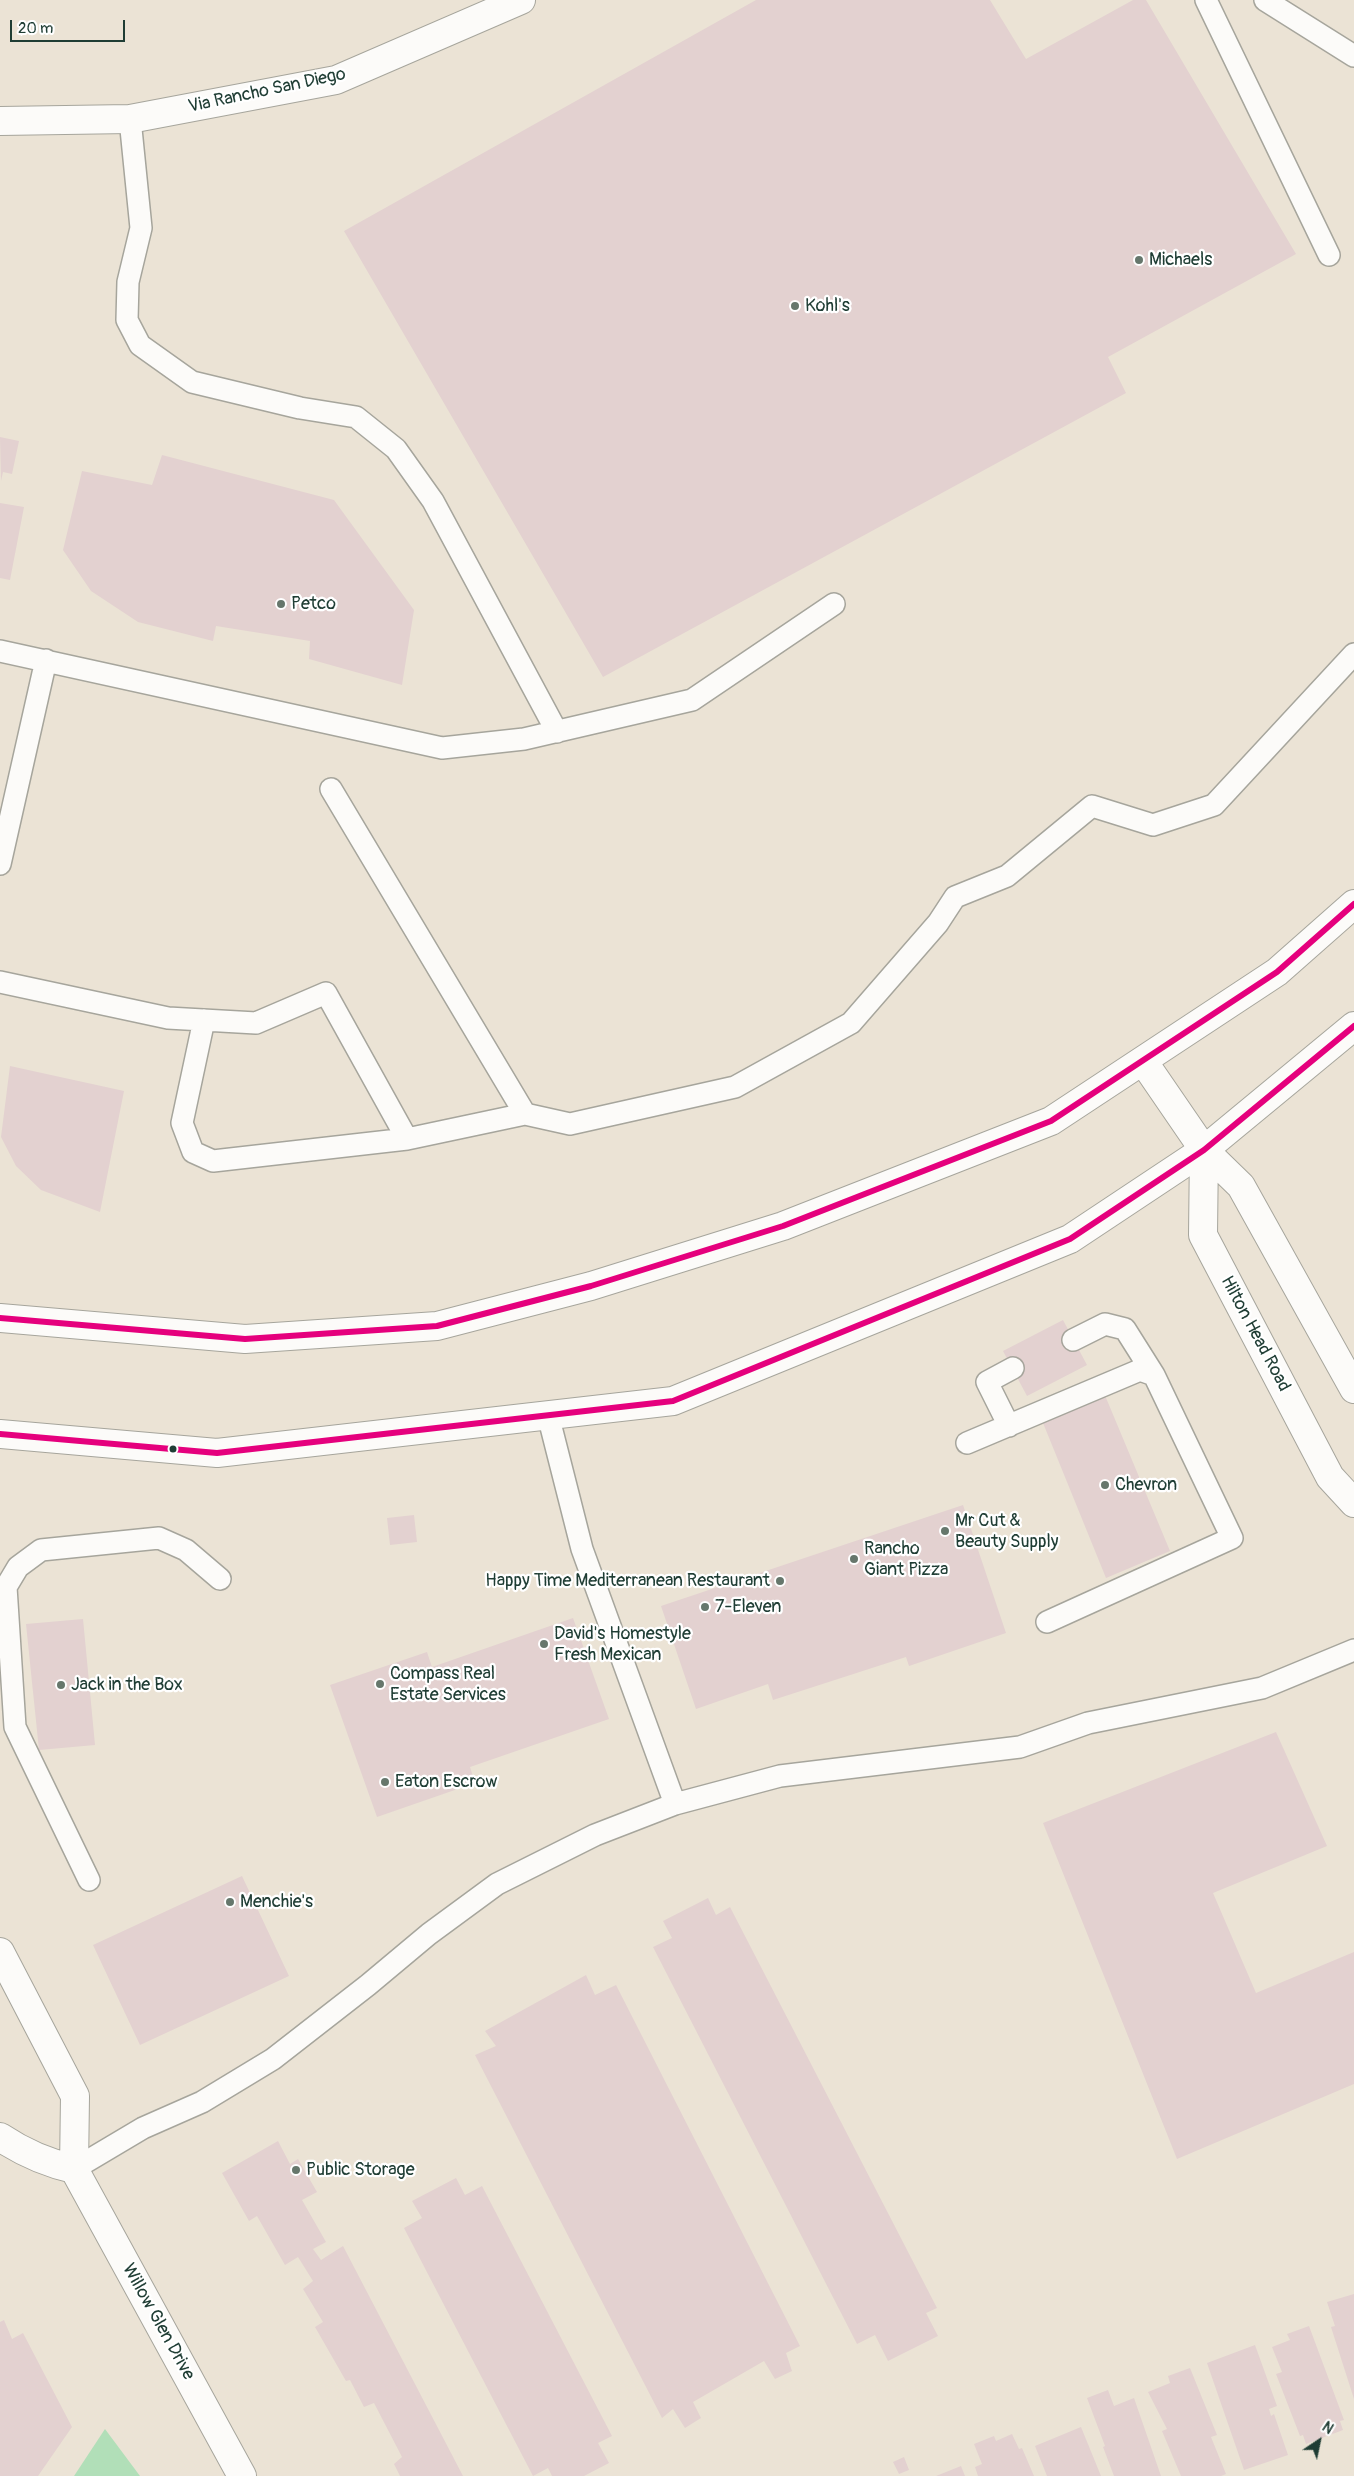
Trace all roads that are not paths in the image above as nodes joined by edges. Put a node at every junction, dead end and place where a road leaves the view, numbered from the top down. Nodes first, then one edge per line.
1 (521, 0) edge
2 (1206, 0) edge
3 (1265, 0) edge
4 (1354, 56) edge
5 (130, 119) junction
6 (0, 120) edge
7 (1328, 255) dead end
8 (834, 604) dead end
9 (0, 651) edge
10 (1354, 654) edge
11 (46, 660) junction
12 (557, 732) junction
13 (331, 789) dead end
14 (0, 864) edge
15 (1354, 904) edge
16 (0, 982) edge
17 (204, 1020) junction
18 (1354, 1026) edge
19 (1143, 1061) junction
20 (525, 1114) junction
21 (407, 1139) junction
22 (1204, 1150) junction
23 (0, 1318) edge
24 (1073, 1340) dead end
25 (1013, 1368) dead end
26 (1154, 1375) junction
27 (1354, 1389) edge
28 (548, 1415) junction
29 (1009, 1426) junction
30 (0, 1434) edge
31 (968, 1443) dead end
32 (1354, 1504) edge
33 (220, 1579) dead end
34 (1047, 1622) dead end
35 (1354, 1650) edge
36 (675, 1804) junction
37 (89, 1880) dead end
38 (0, 1952) edge
39 (0, 2137) edge
40 (74, 2169) junction
41 (242, 2476) edge

1 - 5 main road, Via Rancho San Diego
2 - 7 lane
3 - 4 lane
5 - 6 main road, Via Rancho San Diego
5 - 12 lane
8 - 12 lane
9 - 11 lane
10 - 20 lane
11 - 12 lane
11 - 14 lane
13 - 20 lane
15 - 19 main road
16 - 17 lane
17 - 21 lane
17 - 21 lane
18 - 22 main road
19 - 22 main road
19 - 23 main road
20 - 21 lane
22 - 27 main road
22 - 28 main road
22 - 32 main road, Hilton Head Road
24 - 26 lane
25 - 29 lane
26 - 29 lane
26 - 34 lane
28 - 30 main road
28 - 36 lane
29 - 31 lane
33 - 37 lane
35 - 36 lane
36 - 40 lane
38 - 40 main road
39 - 40 main road
40 - 41 main road, Willow Glen Drive

